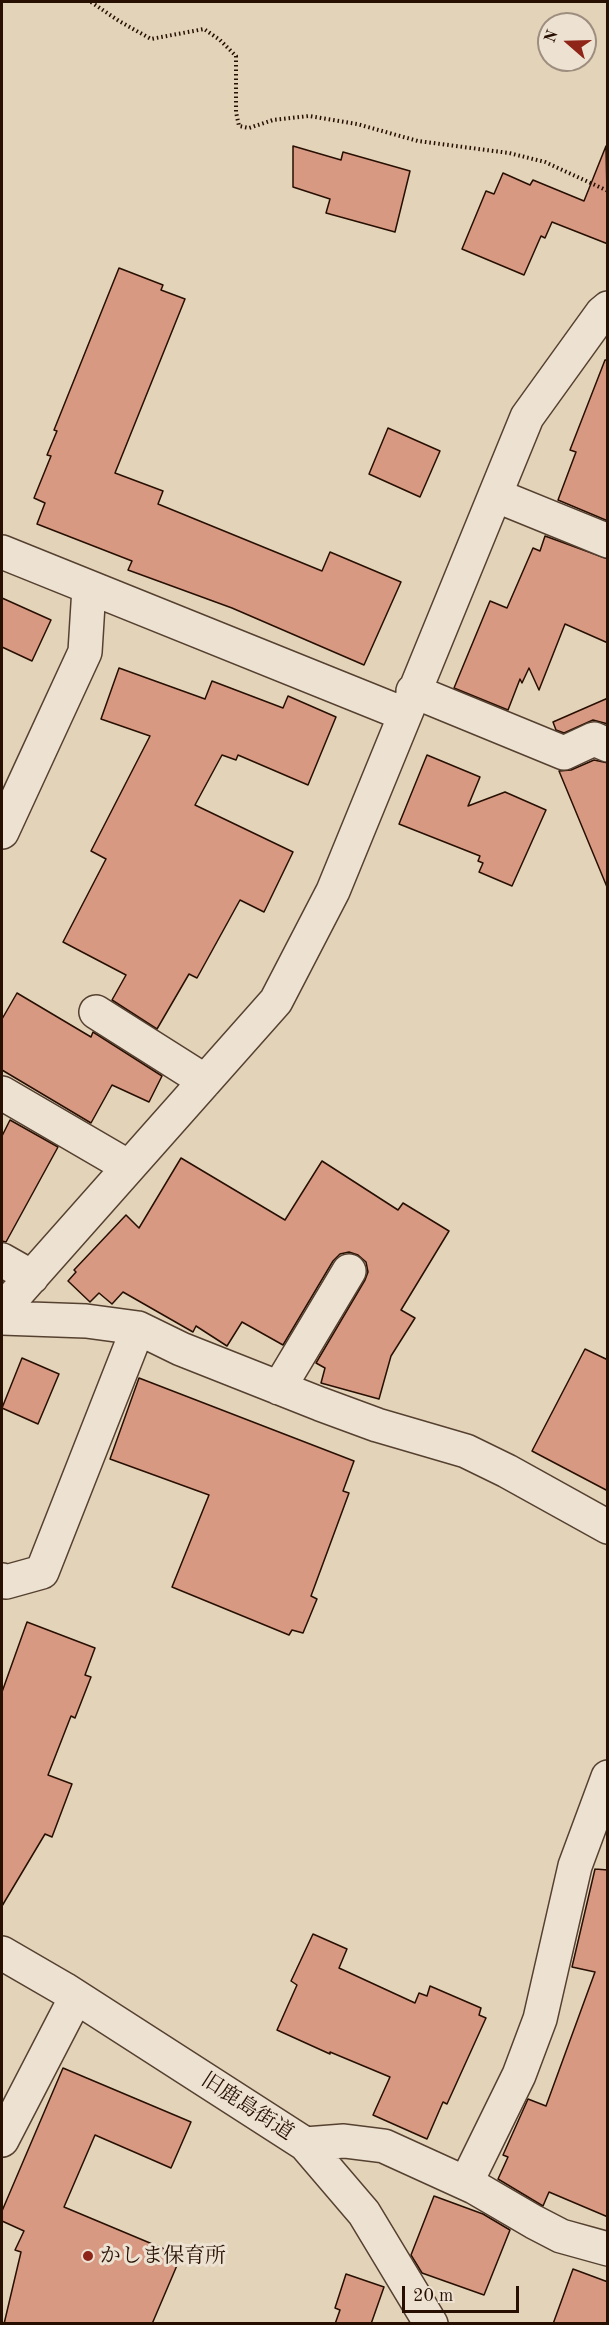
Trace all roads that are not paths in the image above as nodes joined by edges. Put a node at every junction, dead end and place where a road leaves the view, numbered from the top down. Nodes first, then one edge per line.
1 (608, 308) edge
2 (495, 495) junction
3 (608, 542) edge
4 (2, 552) edge
5 (89, 588) junction
6 (409, 703) junction
7 (608, 745) edge
8 (2, 832) edge
9 (96, 1012) dead end
10 (205, 1081) junction
11 (2, 1093) edge
12 (129, 1167) junction
13 (2, 1260) edge
14 (349, 1271) dead end
15 (32, 1277) junction
16 (2, 1316) edge
17 (138, 1328) junction
18 (279, 1388) junction
19 (608, 1527) edge
20 (2, 1580) edge
21 (608, 1776) edge
22 (2, 1953) edge
23 (76, 1997) junction
24 (4, 2130) edge
25 (305, 2144) junction
26 (466, 2183) junction
27 (608, 2249) edge
28 (431, 2324) edge

1 - 2 street
2 - 3 street
2 - 6 street
4 - 5 street
5 - 6 street
5 - 8 street
6 - 7 street
6 - 10 street
9 - 10 street
10 - 12 street
11 - 12 street
12 - 15 street
13 - 15 street
14 - 18 street
15 - 16 street
16 - 17 street
17 - 18 street
17 - 20 street
18 - 19 street
21 - 26 street
22 - 23 street, 旧鹿島街道
23 - 24 street
23 - 25 street, 旧鹿島街道
25 - 26 street
25 - 28 street, 旧鹿島街道
26 - 27 street

